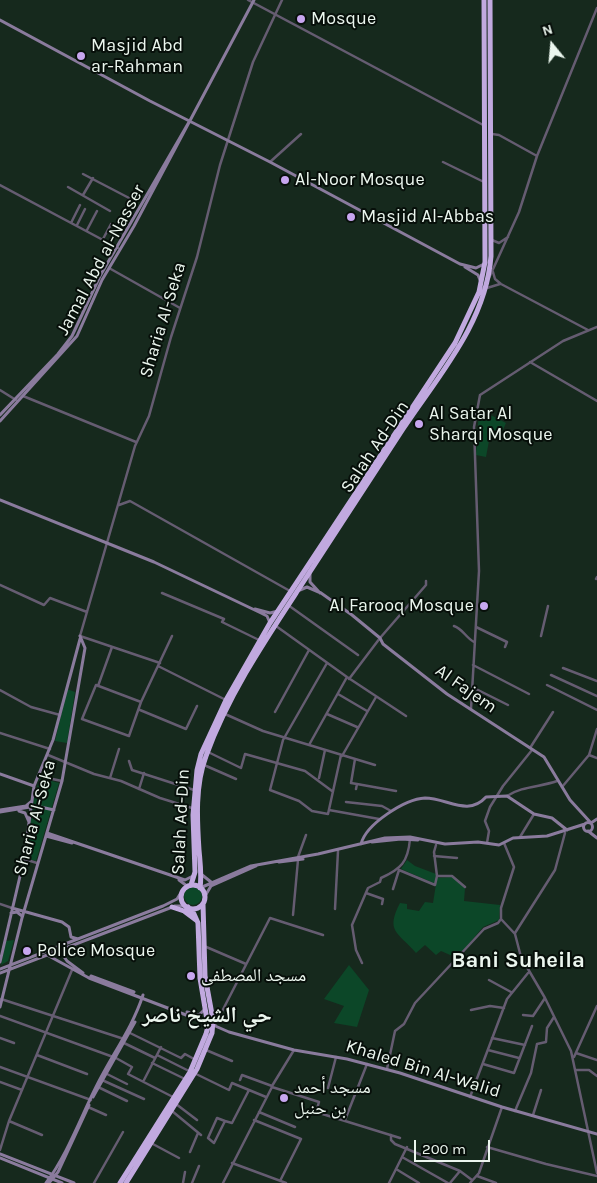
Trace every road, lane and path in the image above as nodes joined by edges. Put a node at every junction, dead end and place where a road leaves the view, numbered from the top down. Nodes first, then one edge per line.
1 (248, 0) edge
2 (282, 0) edge
3 (484, 0) edge
4 (490, 0) edge
5 (253, 1) edge
6 (597, 8) edge
7 (275, 14) junction
8 (0, 20) edge
9 (487, 49) junction
10 (189, 122) junction
11 (485, 126) junction
12 (301, 134) dead end
13 (491, 134) junction
14 (228, 141) junction
15 (537, 156) junction
16 (270, 162) junction
17 (443, 162) dead end
18 (83, 174) dead end
19 (93, 178) junction
20 (486, 182) junction
21 (0, 185) edge
22 (68, 187) dead end
23 (83, 195) junction
24 (131, 199) dead end
25 (80, 205) dead end
26 (85, 210) dead end
27 (110, 211) dead end
28 (97, 212) dead end
29 (71, 223) junction
30 (111, 224) dead end
31 (77, 225) junction
32 (87, 230) junction
33 (510, 234) junction
34 (102, 239) junction
35 (492, 240) junction
36 (119, 249) junction
37 (486, 262) junction
38 (460, 264) junction
39 (108, 268) junction
40 (493, 272) junction
41 (488, 281) junction
42 (481, 284) junction
43 (502, 284) junction
44 (485, 289) junction
45 (180, 308) junction
46 (597, 327) edge
47 (588, 330) junction
48 (457, 345) junction
49 (530, 362) junction
50 (0, 390) edge
51 (23, 396) junction
52 (17, 400) junction
53 (597, 401) edge
54 (0, 415) edge
55 (0, 421) edge
56 (136, 442) junction
57 (357, 494) junction
58 (0, 500) edge
59 (118, 505) junction
60 (108, 543) junction
61 (310, 571) junction
62 (426, 581) dead end
63 (0, 585) edge
64 (294, 592) junction
65 (162, 593) dead end
66 (321, 593) junction
67 (288, 604) junction
68 (548, 606) dead end
69 (254, 610) junction
70 (278, 611) junction
71 (87, 612) junction
72 (272, 625) junction
73 (454, 626) dead end
74 (476, 627) junction
75 (80, 636) junction
76 (172, 636) dead end
77 (541, 636) dead end
78 (380, 638) junction
79 (260, 641) junction
80 (474, 642) junction
81 (112, 647) junction
82 (505, 647) dead end
83 (309, 650) junction
84 (358, 654) dead end
85 (327, 663) junction
86 (159, 664) junction
87 (249, 664) junction
88 (473, 665) junction
89 (563, 668) dead end
90 (551, 675) dead end
91 (348, 678) junction
92 (240, 679) junction
93 (597, 681) edge
94 (547, 685) dead end
95 (98, 686) junction
96 (472, 687) junction
97 (0, 690) edge
98 (338, 694) junction
99 (529, 694) dead end
100 (597, 696) edge
101 (376, 697) junction
102 (226, 700) junction
103 (141, 702) junction
104 (508, 705) dead end
105 (197, 706) dead end
106 (140, 710) junction
107 (597, 710) edge
108 (367, 711) junction
109 (471, 711) junction
110 (275, 712) dead end
111 (553, 712) dead end
112 (225, 714) junction
113 (327, 714) junction
114 (60, 715) junction
115 (406, 716) dead end
116 (357, 727) junction
117 (597, 729) edge
118 (0, 733) edge
119 (285, 738) junction
120 (309, 745) junction
121 (50, 749) junction
122 (119, 749) dead end
123 (531, 749) junction
124 (325, 750) junction
125 (208, 752) dead end
126 (48, 754) junction
127 (341, 755) junction
128 (589, 755) junction
129 (597, 758) edge
130 (355, 759) junction
131 (65, 761) junction
132 (129, 761) dead end
133 (277, 764) junction
134 (204, 765) dead end
135 (375, 765) dead end
136 (144, 773) junction
137 (0, 774) edge
138 (38, 776) junction
139 (110, 778) junction
140 (236, 779) dead end
141 (318, 779) junction
142 (62, 781) junction
143 (557, 781) junction
144 (357, 784) junction
145 (34, 786) junction
146 (562, 787) junction
147 (139, 789) junction
148 (356, 789) dead end
149 (194, 790) junction
150 (332, 791) junction
151 (396, 791) dead end
152 (496, 796) junction
153 (507, 796) junction
154 (33, 800) junction
155 (346, 802) dead end
156 (32, 808) junction
157 (194, 808) junction
158 (16, 810) junction
159 (54, 810) junction
160 (329, 810) junction
161 (0, 811) edge
162 (391, 811) junction
163 (534, 814) junction
164 (585, 817) junction
165 (597, 819) edge
166 (380, 820) junction
167 (30, 824) junction
168 (585, 824) junction
169 (592, 825) junction
170 (575, 828) junction
171 (567, 831) junction
172 (586, 831) junction
173 (46, 834) junction
174 (306, 835) dead end
175 (520, 837) junction
176 (597, 837) edge
177 (410, 840) junction
178 (487, 843) junction
179 (361, 844) junction
180 (505, 844) junction
181 (436, 845) junction
182 (338, 851) junction
183 (434, 856) junction
184 (456, 858) dead end
185 (24, 859) junction
186 (298, 859) junction
187 (37, 863) junction
188 (398, 870) junction
189 (201, 873) junction
190 (194, 875) junction
191 (437, 876) junction
192 (212, 883) junction
193 (189, 886) junction
194 (465, 887) dead end
195 (200, 888) junction
196 (393, 889) dead end
197 (182, 891) junction
198 (366, 893) junction
199 (205, 896) junction
200 (0, 904) edge
201 (202, 904) junction
202 (382, 904) dead end
203 (172, 907) junction
204 (187, 907) junction
205 (12, 908) junction
206 (335, 909) dead end
207 (24, 911) junction
208 (11, 913) junction
209 (293, 914) dead end
210 (22, 916) junction
211 (501, 919) junction
212 (198, 922) junction
213 (515, 934) junction
214 (323, 935) dead end
215 (79, 940) junction
216 (204, 946) junction
217 (60, 951) junction
218 (202, 953) junction
219 (49, 956) junction
220 (0, 962) edge
221 (362, 963) dead end
222 (246, 964) junction
223 (10, 967) junction
224 (0, 969) edge
225 (72, 970) junction
226 (0, 973) edge
227 (529, 973) junction
228 (488, 980) dead end
229 (511, 992) junction
230 (144, 996) junction
231 (545, 998) junction
232 (2, 999) junction
233 (597, 1006) edge
234 (0, 1007) edge
235 (504, 1008) junction
236 (205, 1009) junction
237 (471, 1010) dead end
238 (54, 1015) junction
239 (523, 1015) dead end
240 (0, 1016) edge
241 (555, 1016) junction
242 (212, 1024) junction
243 (532, 1026) dead end
244 (46, 1033) junction
245 (130, 1033) junction
246 (0, 1038) edge
247 (492, 1038) junction
248 (124, 1040) junction
249 (14, 1043) dead end
250 (525, 1045) junction
251 (160, 1047) junction
252 (206, 1050) junction
253 (294, 1050) junction
254 (488, 1050) junction
255 (576, 1053) junction
256 (37, 1055) junction
257 (156, 1056) junction
258 (115, 1057) junction
259 (336, 1057) junction
260 (519, 1058) junction
261 (196, 1059) junction
262 (574, 1059) junction
263 (597, 1060) edge
264 (232, 1061) dead end
265 (152, 1063) junction
266 (367, 1064) junction
267 (483, 1064) junction
268 (510, 1065) dead end
269 (0, 1067) edge
270 (516, 1067) junction
271 (388, 1069) junction
272 (576, 1070) junction
273 (192, 1072) junction
274 (87, 1074) dead end
275 (107, 1074) junction
276 (27, 1076) junction
277 (597, 1076) edge
278 (185, 1079) junction
279 (102, 1080) junction
280 (144, 1080) junction
281 (240, 1080) dead end
282 (0, 1082) edge
283 (128, 1084) dead end
284 (272, 1086) junction
285 (98, 1087) junction
286 (328, 1088) dead end
287 (22, 1090) junction
288 (249, 1090) junction
289 (541, 1090) dead end
290 (266, 1097) junction
291 (470, 1097) junction
292 (144, 1098) dead end
293 (91, 1100) junction
294 (127, 1100) dead end
295 (174, 1101) junction
296 (88, 1108) junction
297 (502, 1108) junction
298 (170, 1110) junction
299 (515, 1111) junction
300 (259, 1112) junction
301 (106, 1115) dead end
302 (532, 1117) junction
303 (197, 1120) dead end
304 (254, 1120) junction
305 (9, 1121) junction
306 (225, 1121) junction
307 (344, 1121) junction
308 (295, 1127) dead end
309 (123, 1132) dead end
310 (588, 1132) junction
311 (597, 1134) edge
312 (42, 1135) dead end
313 (391, 1135) junction
314 (400, 1138) dead end
315 (150, 1142) junction
316 (407, 1147) junction
317 (487, 1147) junction
318 (0, 1150) edge
319 (190, 1152) dead end
320 (0, 1154) edge
321 (402, 1157) junction
322 (0, 1158) edge
323 (179, 1158) dead end
324 (232, 1163) junction
325 (199, 1166) dead end
326 (396, 1168) junction
327 (460, 1170) junction
328 (184, 1172) dead end
329 (597, 1174) edge
330 (476, 1176) junction
331 (53, 1177) junction
332 (280, 1181) junction
333 (471, 1182) edge
334 (48, 1183) edge
335 (62, 1183) edge
336 (74, 1183) edge
337 (94, 1183) edge
338 (120, 1183) edge
339 (126, 1183) edge
340 (183, 1183) edge
341 (192, 1183) edge
342 (223, 1183) edge
343 (286, 1183) edge
344 (389, 1183) edge
345 (420, 1183) edge
346 (449, 1183) edge
347 (496, 1183) edge

1 - 5 street
2 - 7 street, Sharia Al-Seka
3 - 9 highway, Salah Ad-Din
4 - 9 highway, Salah Ad-Din
5 - 7 street
5 - 10 main road, Jamal Abd al-Nasser
6 - 15 street
7 - 11 street
7 - 14 street, Sharia Al-Seka
8 - 10 main road
9 - 11 highway, Salah Ad-Din
9 - 13 highway, Salah Ad-Din
10 - 14 main road
10 - 36 main road, Jamal Abd al-Nasser
11 - 20 highway, Salah Ad-Din
12 - 16 street
13 - 15 street
13 - 35 highway, Salah Ad-Din
14 - 16 main road
14 - 45 street, Sharia Al-Seka
15 - 33 street
16 - 38 main road
17 - 20 street
18 - 19 street
19 - 23 street
19 - 24 street
20 - 37 highway, Salah Ad-Din
21 - 29 street
22 - 23 street
23 - 27 street
25 - 29 street
26 - 31 street
28 - 32 street
29 - 31 street
30 - 34 street
31 - 32 street
32 - 34 street
33 - 35 street
33 - 40 street
34 - 36 street
35 - 41 highway, Salah Ad-Din
36 - 39 main road, Jamal Abd al-Nasser
36 - 52 main road, Jamal Abd al-Nasser
37 - 38 main road
37 - 42 highway, Salah Ad-Din
38 - 42 main road
39 - 45 street
39 - 51 main road, Jamal Abd al-Nasser
40 - 41 street
40 - 43 street
41 - 44 highway, Salah Ad-Din
42 - 48 highway, Salah Ad-Din
43 - 44 street
43 - 47 street
44 - 48 highway, Salah Ad-Din
45 - 56 street, Sharia Al-Seka
46 - 47 street
47 - 49 street
48 - 57 highway, Salah Ad-Din
49 - 53 street
49 - 74 street
50 - 52 street
51 - 52 main road, Jamal Abd al-Nasser
51 - 56 street
52 - 54 main road, Jamal Abd al-Nasser
52 - 55 main road, Jamal Abd al-Nasser
56 - 59 street, Sharia Al-Seka
57 - 61 highway, Salah Ad-Din
57 - 64 highway, Salah Ad-Din
58 - 60 main road
59 - 60 street, Sharia Al-Seka
59 - 64 street
60 - 69 main road
60 - 71 street, Sharia Al-Seka
61 - 64 highway, Salah Ad-Din
61 - 66 main road
62 - 78 street
63 - 71 street
64 - 66 main road
64 - 67 highway, Salah Ad-Din
64 - 70 highway, Salah Ad-Din
65 - 79 street
66 - 78 main road, Al Fajem
67 - 72 highway, Salah Ad-Din
67 - 84 street
68 - 77 street
69 - 70 main road
69 - 72 main road
70 - 72 highway, Salah Ad-Din
71 - 75 street, Sharia Al-Seka
72 - 79 highway, Salah Ad-Din
72 - 83 street
72 - 87 highway, Salah Ad-Din
73 - 80 street
74 - 80 street
74 - 82 street
75 - 81 street
75 - 114 main road, Sharia Al-Seka
75 - 131 main road, Sharia Al-Seka
76 - 86 street
78 - 91 street
78 - 109 main road, Al Fajem
79 - 87 highway, Salah Ad-Din
80 - 88 street
81 - 86 street
81 - 95 street
83 - 85 street
83 - 110 street
85 - 91 street
85 - 119 street
86 - 102 street
86 - 103 street
87 - 92 highway, Salah Ad-Din
88 - 96 street
88 - 99 street
89 - 93 street
90 - 100 street
91 - 98 street
91 - 101 street
92 - 102 highway, Salah Ad-Din
92 - 112 highway, Salah Ad-Din
94 - 107 street
95 - 103 street
95 - 106 street
96 - 104 street
96 - 109 street
97 - 114 street
98 - 108 street
98 - 113 street
101 - 108 street
101 - 115 street
102 - 149 highway, Salah Ad-Din
103 - 106 street
105 - 106 street
108 - 116 street
109 - 123 main road, Al Fajem
111 - 123 street
112 - 119 street
112 - 189 highway, Salah Ad-Din
113 - 116 street
113 - 120 street
114 - 121 main road, Sharia Al-Seka
116 - 127 street
117 - 128 street
118 - 121 street
119 - 120 street
119 - 133 street
120 - 124 street
121 - 126 main road, Sharia Al-Seka
122 - 139 street
123 - 143 main road, Al Fajem
123 - 152 street
124 - 127 street
124 - 141 street
125 - 133 street
126 - 131 street
126 - 138 main road, Sharia Al-Seka
127 - 130 street
127 - 150 street
128 - 129 street
128 - 146 street
130 - 135 street
130 - 144 street
131 - 139 street
131 - 142 main road, Sharia Al-Seka
132 - 136 street
133 - 141 street
133 - 160 street
134 - 140 street
136 - 147 street
136 - 149 street
137 - 145 main road
138 - 142 street
138 - 145 main road, Sharia Al-Seka
139 - 147 street
141 - 150 street
142 - 159 main road, Sharia Al-Seka
143 - 146 main road, Al Fajem
143 - 153 street
144 - 148 street
144 - 151 street
145 - 154 main road, Sharia Al-Seka
146 - 164 main road, Al Fajem
147 - 157 street
149 - 157 highway, Salah Ad-Din
150 - 160 street
152 - 153 main road
152 - 162 main road
152 - 178 street
153 - 163 main road
154 - 156 main road, Sharia Al-Seka
154 - 161 main road
155 - 162 street
156 - 158 main road
156 - 159 main road
156 - 167 main road, Sharia Al-Seka
157 - 190 highway, Salah Ad-Din
158 - 161 main road
158 - 167 main road
159 - 173 main road, Sharia Al-Seka
160 - 166 street
162 - 166 main road
163 - 171 main road
163 - 175 street
164 - 168 main road, Al Fajem
164 - 169 main road, Al Fajem
165 - 169 main road
166 - 179 main road
167 - 185 main road, Sharia Al-Seka
168 - 169 main road
168 - 170 main road
168 - 172 main road, Al Fajem
169 - 172 main road
169 - 176 main road
170 - 171 main road
170 - 172 main road
171 - 175 main road
171 - 180 main road
171 - 213 street
172 - 176 main road
173 - 187 main road, Sharia Al-Seka
173 - 190 main road
173 - 193 main road
174 - 186 street
175 - 180 main road
177 - 181 main road
177 - 182 main road
177 - 188 street
178 - 179 main road
178 - 180 main road
179 - 186 main road
180 - 181 main road
180 - 211 street
181 - 183 street
182 - 186 main road
182 - 206 street
183 - 184 street
183 - 191 street
185 - 187 street
185 - 205 main road, Sharia Al-Seka
186 - 192 main road
186 - 199 main road
186 - 209 street
187 - 207 main road, Sharia Al-Seka
188 - 191 street
188 - 196 street
188 - 198 street
189 - 192 main road
189 - 195 highway, Salah Ad-Din
190 - 193 highway, Salah Ad-Din
191 - 194 street
192 - 195 main road
193 - 195 highway
193 - 197 highway
195 - 199 highway
197 - 204 highway
197 - 215 main road
198 - 202 street
198 - 221 street
199 - 201 highway
200 - 205 street
201 - 204 highway
201 - 216 highway
203 - 204 main road
203 - 212 highway
203 - 217 main road
204 - 212 highway
205 - 207 main road
205 - 208 main road, Sharia Al-Seka
207 - 210 main road, Sharia Al-Seka
207 - 215 main road
208 - 210 main road
208 - 220 main road, Sharia Al-Seka
210 - 223 main road, Sharia Al-Seka
211 - 213 street
211 - 271 street
212 - 218 highway
213 - 227 street
214 - 222 street
215 - 223 main road
216 - 218 highway
216 - 222 street
217 - 219 main road
217 - 230 main road
218 - 236 highway
218 - 242 highway
219 - 223 main road
219 - 225 main road
222 - 242 street
223 - 224 main road
223 - 226 main road
223 - 232 main road, Sharia Al-Seka
225 - 230 main road
225 - 238 street
227 - 229 street
227 - 231 street
228 - 229 street
229 - 235 street
230 - 236 main road
230 - 242 main road, Khaled Bin Al-Walid
230 - 245 main road
230 - 248 main road
231 - 239 street
231 - 241 street
232 - 234 main road, Sharia Al-Seka
232 - 238 street
233 - 255 street
235 - 237 street
235 - 247 street
236 - 242 highway
238 - 244 street
238 - 248 street
240 - 244 street
241 - 262 street
241 - 299 street
242 - 252 highway
242 - 253 main road, Khaled Bin Al-Walid
242 - 261 highway
243 - 250 street
244 - 256 street
244 - 258 street
245 - 248 main road
245 - 251 street
246 - 249 street
247 - 250 street
247 - 254 street
248 - 257 street
248 - 258 main road
250 - 260 street
251 - 257 street
251 - 261 street
252 - 264 street
252 - 273 highway
253 - 259 main road, Khaled Bin Al-Walid
253 - 284 street
254 - 260 street
254 - 267 street
255 - 262 street
255 - 263 street
256 - 274 street
256 - 276 street
257 - 265 street
257 - 273 street
258 - 275 main road
258 - 280 street
258 - 293 main road
259 - 266 main road, Khaled Bin Al-Walid
259 - 286 street
260 - 270 street
261 - 273 highway
262 - 272 street
265 - 278 street
265 - 280 street
266 - 271 main road, Khaled Bin Al-Walid
266 - 307 street
267 - 270 street
267 - 291 street
268 - 270 street
269 - 276 street
271 - 291 main road, Khaled Bin Al-Walid
272 - 277 street
272 - 310 street
273 - 278 highway
273 - 288 street
273 - 295 highway
275 - 279 main road
275 - 283 street
276 - 287 street
276 - 293 street
278 - 295 highway
279 - 285 main road
279 - 292 street
280 - 295 street
281 - 284 street
282 - 287 street
284 - 290 street
284 - 307 street
285 - 293 main road
285 - 294 street
287 - 305 street
288 - 290 street
288 - 306 street
289 - 302 street
290 - 300 street
291 - 297 main road, Khaled Bin Al-Walid
293 - 296 main road
293 - 331 main road
295 - 298 highway
295 - 303 street
295 - 338 highway
296 - 301 street
296 - 331 main road
297 - 299 main road, Khaled Bin Al-Walid
297 - 317 street
298 - 315 highway
298 - 319 street
299 - 302 main road, Khaled Bin Al-Walid
300 - 304 street
300 - 308 street
302 - 310 main road, Khaled Bin Al-Walid
304 - 324 street
304 - 332 street
305 - 312 street
305 - 318 street
306 - 306 street
307 - 313 street
309 - 337 street
310 - 311 main road, Khaled Bin Al-Walid
310 - 329 street
313 - 314 street
313 - 316 street
315 - 323 street
315 - 339 highway
316 - 321 street
316 - 327 street
317 - 329 street
317 - 330 street
320 - 331 main road
321 - 326 street
321 - 346 street
322 - 331 main road
324 - 332 street
324 - 342 street
325 - 341 street
326 - 344 street
326 - 345 street
327 - 333 street
327 - 346 street
328 - 340 street
330 - 333 street
330 - 347 street
331 - 334 main road
331 - 335 main road
331 - 336 main road
332 - 343 street

